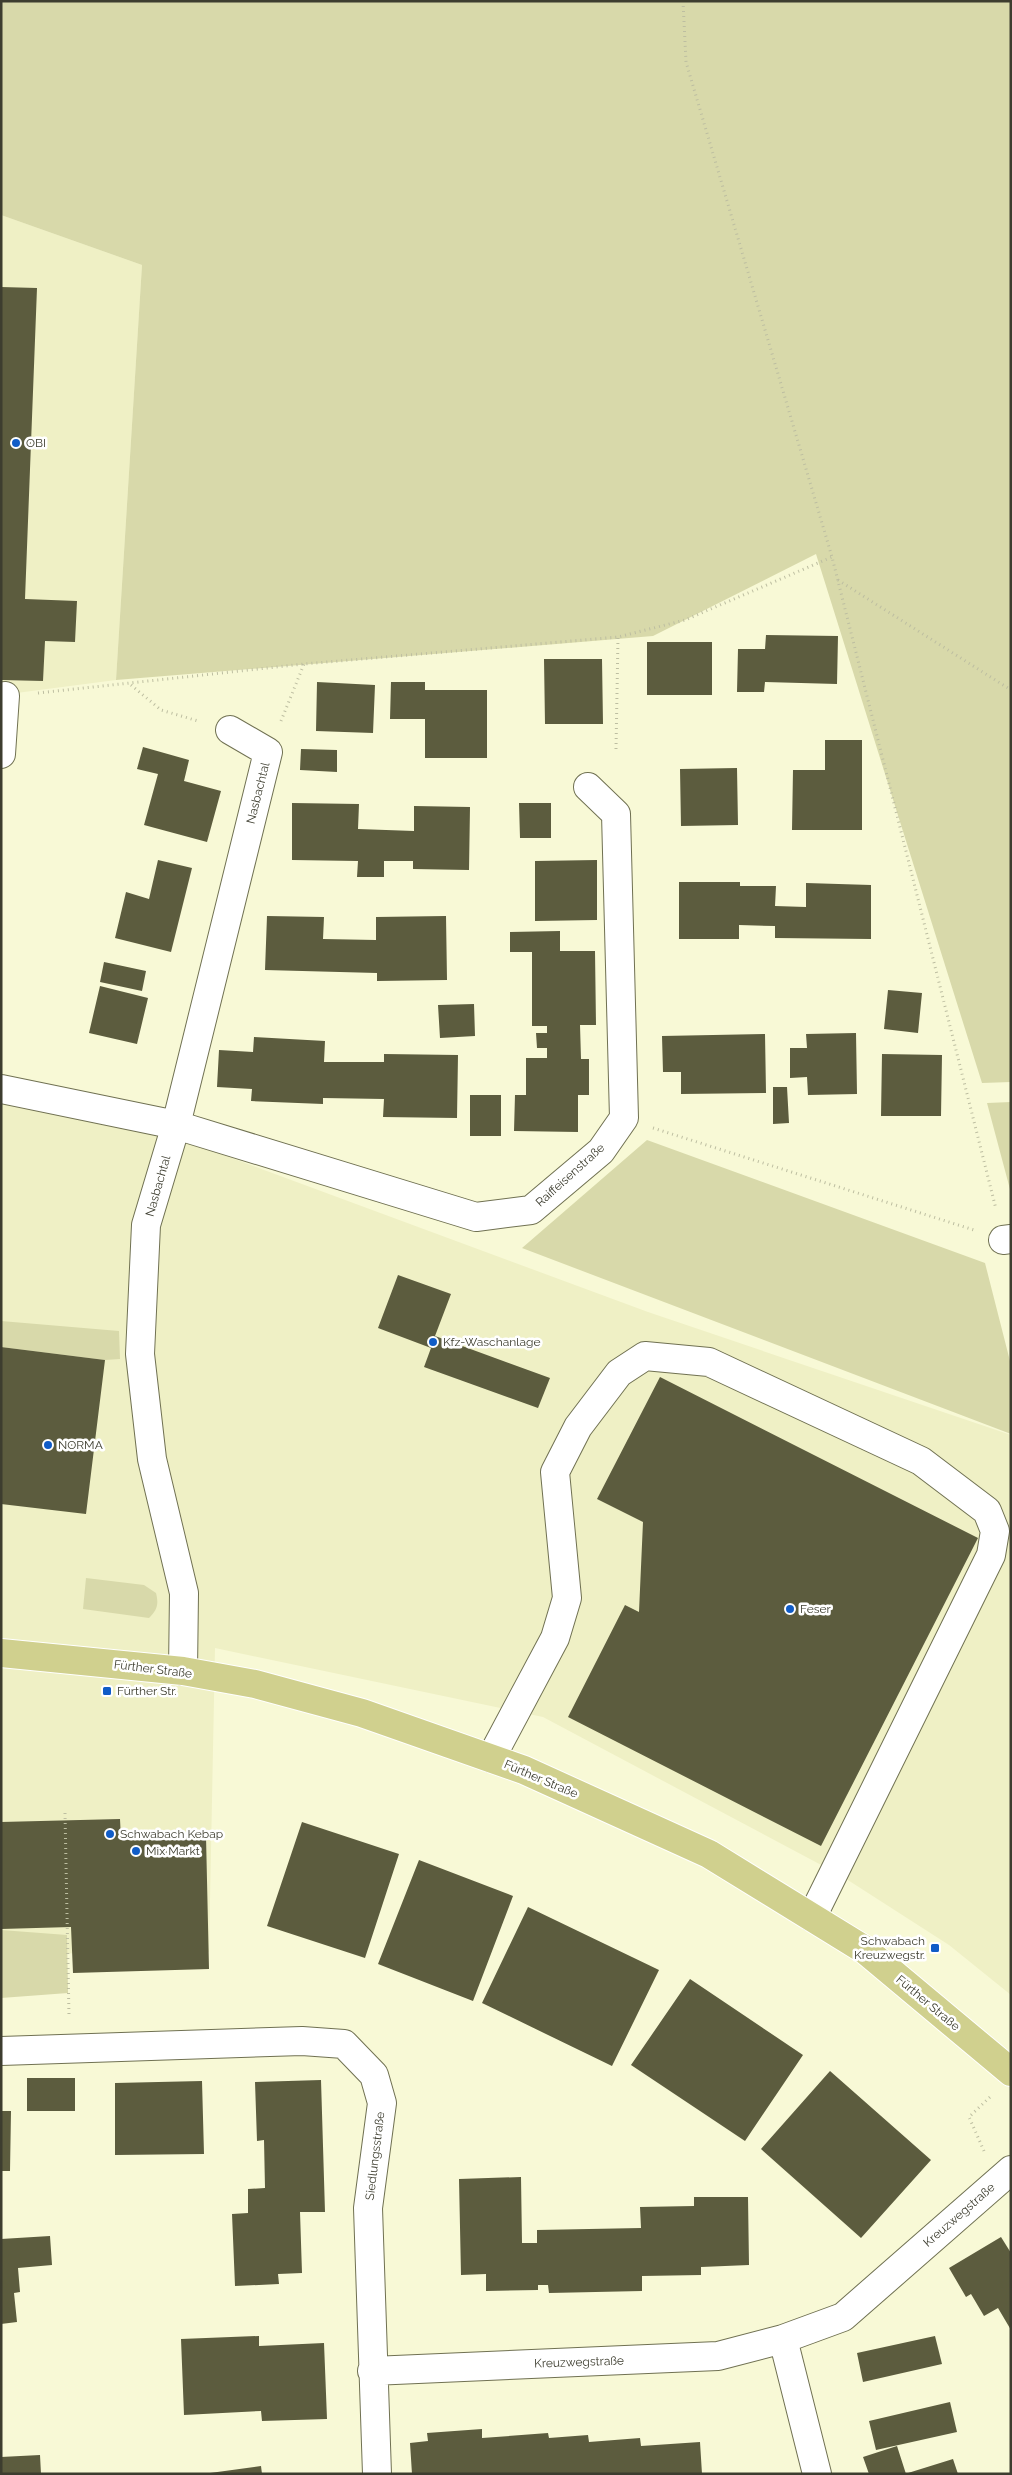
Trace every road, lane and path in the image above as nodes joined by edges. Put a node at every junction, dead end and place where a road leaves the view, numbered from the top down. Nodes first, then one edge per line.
1 (682, 1) edge
2 (832, 558) junction
3 (838, 579) junction
4 (618, 637) junction
5 (304, 664) junction
6 (130, 684) junction
7 (1011, 690) edge
8 (5, 696) joint
9 (230, 730) joint
10 (616, 749) dead end
11 (268, 752) junction
12 (1, 754) edge
13 (588, 787) dead end
14 (1, 1089) edge
15 (624, 1118) junction
16 (176, 1125) junction
17 (1007, 1239) edge
18 (1, 1654) edge
19 (182, 1671) junction
20 (491, 1758) junction
21 (65, 1813) dead end
22 (812, 1917) junction
23 (69, 2049) junction
24 (1, 2051) edge
25 (1004, 2081) edge
26 (1006, 2173) edge
27 (783, 2339) junction
28 (372, 2371) junction
29 (377, 2474) edge
30 (817, 2474) edge

1 - 2 path
2 - 3 path
2 - 4 path
3 - 7 path
3 - 17 path
4 - 5 path
4 - 10 path
5 - 6 path
5 - 11 path
6 - 8 path
6 - 9 path
8 - 12 street
9 - 11 street, Nasbachtal
11 - 16 street, Nasbachtal
13 - 15 street
14 - 16 street, Raiffeisenstraße
15 - 16 street, Raiffeisenstraße
15 - 17 path
16 - 19 street, Nasbachtal
18 - 19 main road, Fürther Straße
19 - 20 main road, Fürther Straße
20 - 22 main road, Fürther Straße
20 - 22 street
21 - 23 path
22 - 25 main road, Fürther Straße
23 - 24 street, Siedlungsstraße
23 - 28 street, Siedlungsstraße
25 - 26 path
26 - 27 street, Kreuzwegstraße
27 - 28 street, Kreuzwegstraße
27 - 30 street
28 - 29 street, Siedlungsstraße

